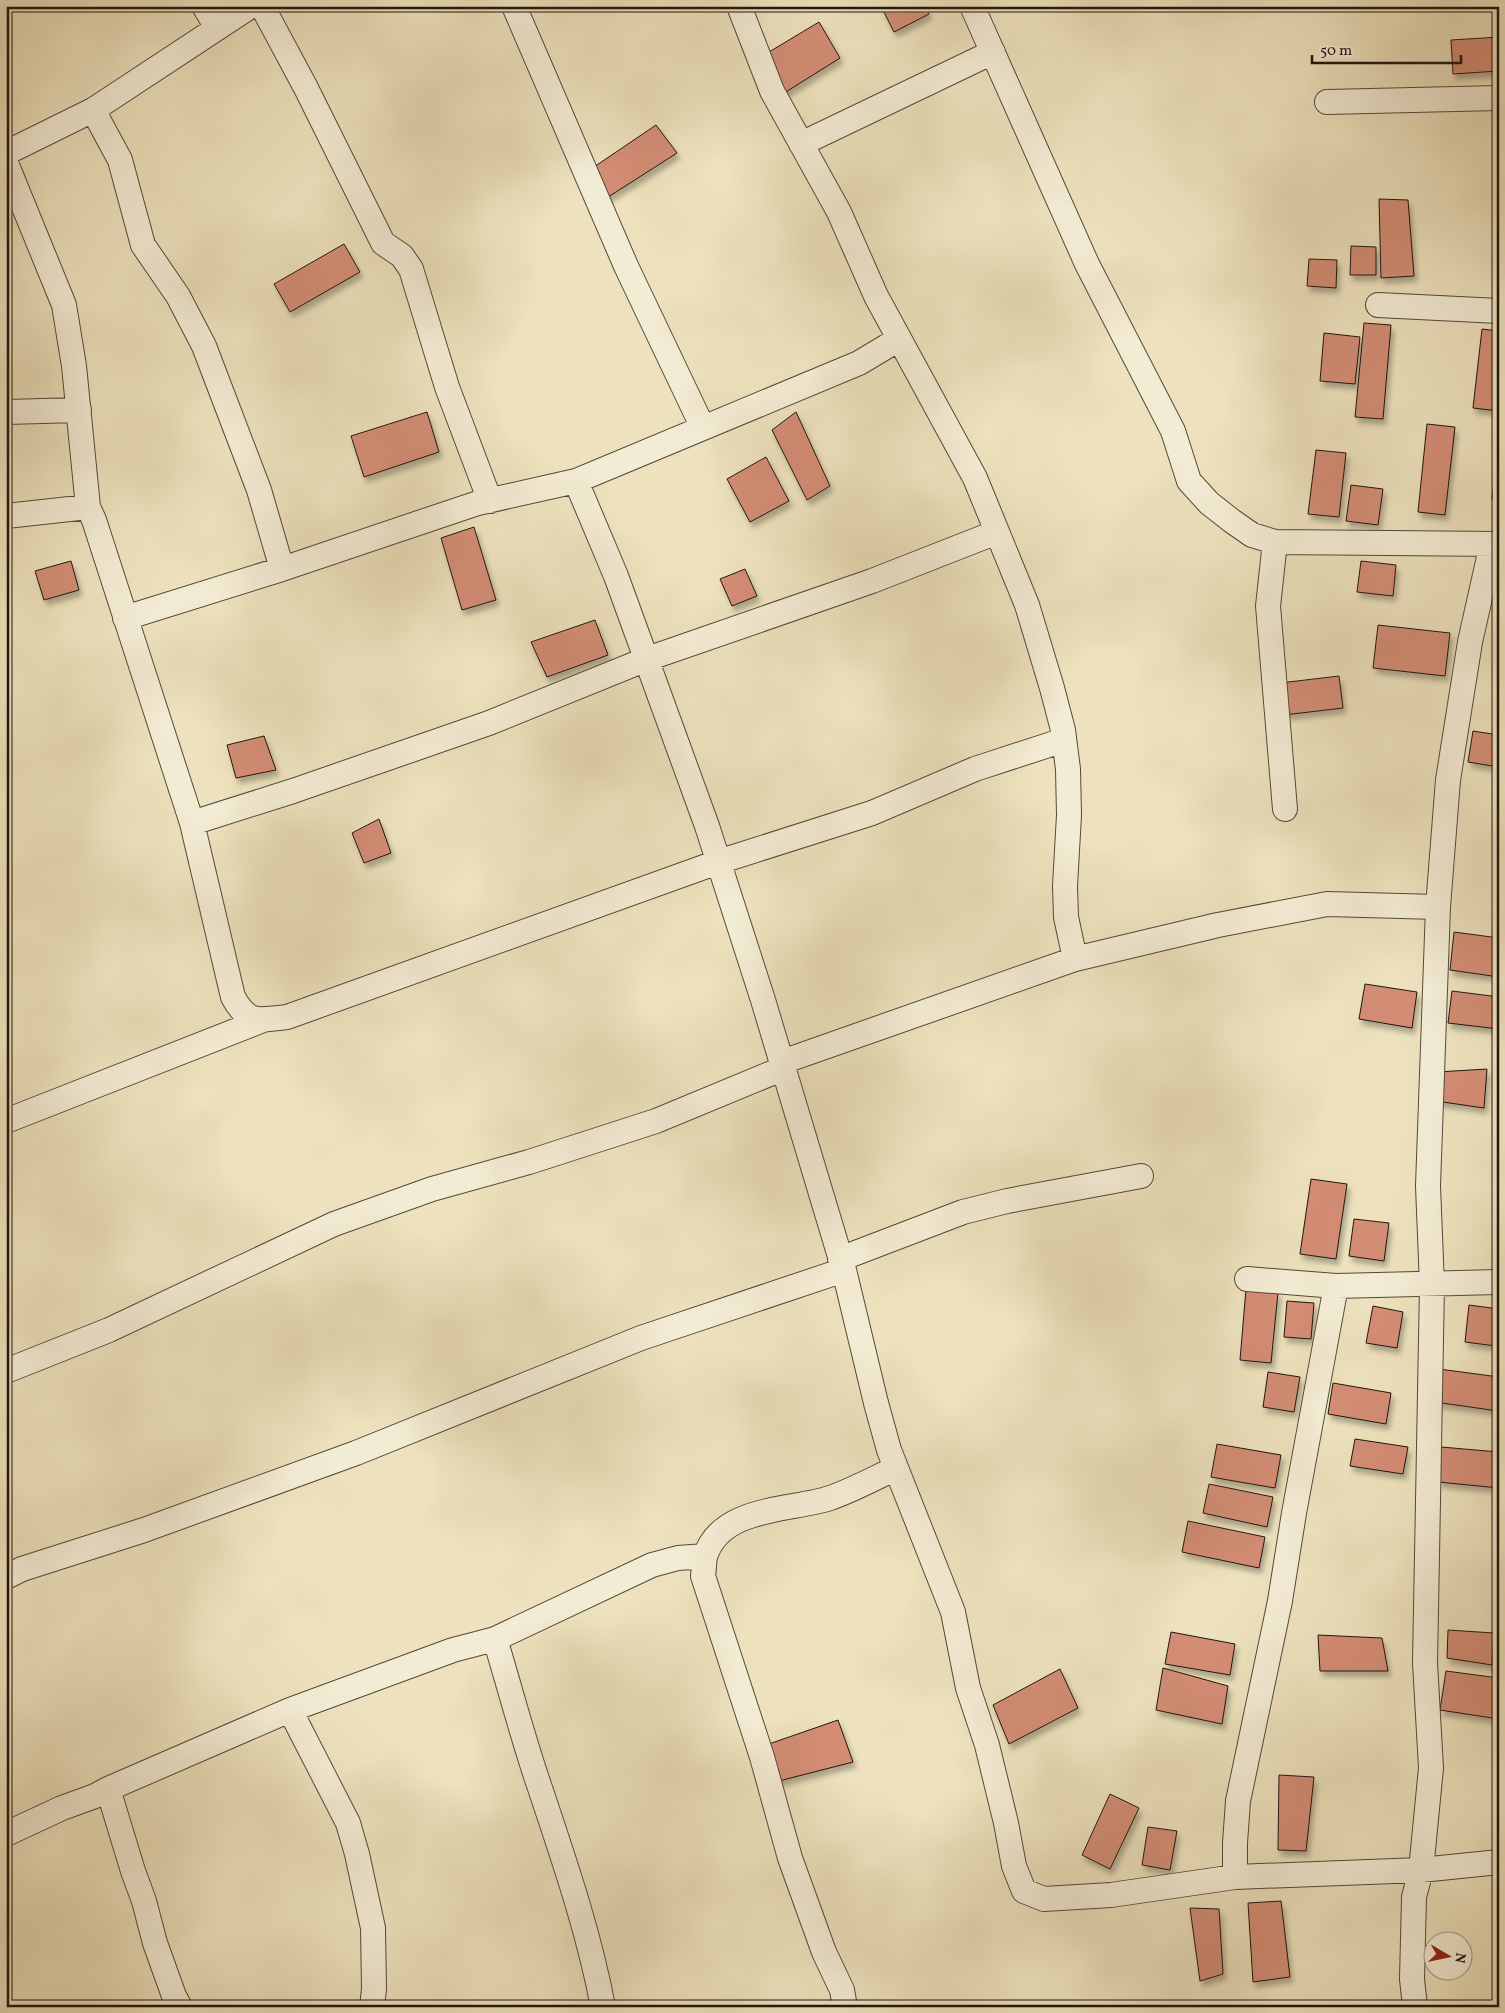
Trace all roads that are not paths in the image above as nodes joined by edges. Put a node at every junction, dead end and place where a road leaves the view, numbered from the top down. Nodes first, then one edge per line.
1 (204, 6) edge
2 (251, 6) edge
3 (262, 6) edge
4 (514, 6) edge
5 (739, 6) edge
6 (972, 6) edge
7 (218, 28) junction
8 (993, 52) junction
9 (1499, 98) edge
10 (1327, 102) dead end
11 (93, 110) junction
12 (801, 144) junction
13 (6, 153) edge
14 (6, 163) edge
15 (1378, 305) dead end
16 (1499, 311) edge
17 (900, 339) junction
18 (78, 410) junction
19 (6, 412) edge
20 (703, 428) junction
21 (576, 481) junction
22 (490, 500) junction
23 (88, 507) junction
24 (6, 516) edge
25 (997, 532) junction
26 (1275, 542) junction
27 (1495, 544) edge
28 (282, 568) junction
29 (125, 618) junction
30 (647, 659) junction
31 (1064, 740) junction
32 (1285, 809) dead end
33 (192, 823) junction
34 (718, 862) junction
35 (1438, 907) junction
36 (1075, 960) junction
37 (263, 1020) junction
38 (783, 1065) junction
39 (6, 1121) edge
40 (1141, 1176) dead end
41 (842, 1264) junction
42 (1247, 1279) dead end
43 (1499, 1282) edge
44 (1432, 1285) junction
45 (1336, 1286) junction
46 (6, 1371) edge
47 (896, 1468) junction
48 (705, 1556) junction
49 (6, 1577) edge
50 (494, 1638) junction
51 (290, 1710) junction
52 (108, 1789) junction
53 (6, 1834) edge
54 (1499, 1862) edge
55 (1421, 1870) junction
56 (1236, 1877) junction
57 (180, 2007) edge
58 (372, 2007) edge
59 (604, 2007) edge
60 (845, 2007) edge
61 (1416, 2007) edge

1 - 7 street
2 - 7 street
3 - 22 street
4 - 20 street
5 - 12 street
6 - 8 street
7 - 11 street
8 - 12 street
8 - 26 street
9 - 10 street
11 - 13 street
11 - 28 street
12 - 17 street
14 - 18 street
15 - 16 street
17 - 20 street
17 - 25 street
18 - 19 street
18 - 23 street
20 - 21 street
21 - 22 street
21 - 30 street
22 - 28 street
23 - 24 street
23 - 29 street
25 - 30 street
25 - 31 street
26 - 27 street
26 - 32 street
27 - 35 street
28 - 29 street
29 - 33 street
30 - 33 street
30 - 34 street
31 - 34 street
31 - 36 street
33 - 37 street
34 - 37 street
34 - 38 street
35 - 36 street
35 - 44 street
36 - 38 street
37 - 39 street
38 - 41 street
38 - 46 street
40 - 41 street
41 - 47 street
41 - 49 street
42 - 45 street
43 - 44 street
44 - 45 street
44 - 55 street
45 - 56 street
47 - 48 street
47 - 56 street
48 - 50 street
48 - 60 street
50 - 51 street
50 - 59 street
51 - 52 street
51 - 58 street
52 - 53 street
52 - 57 street
54 - 55 street
55 - 56 street
55 - 61 street

